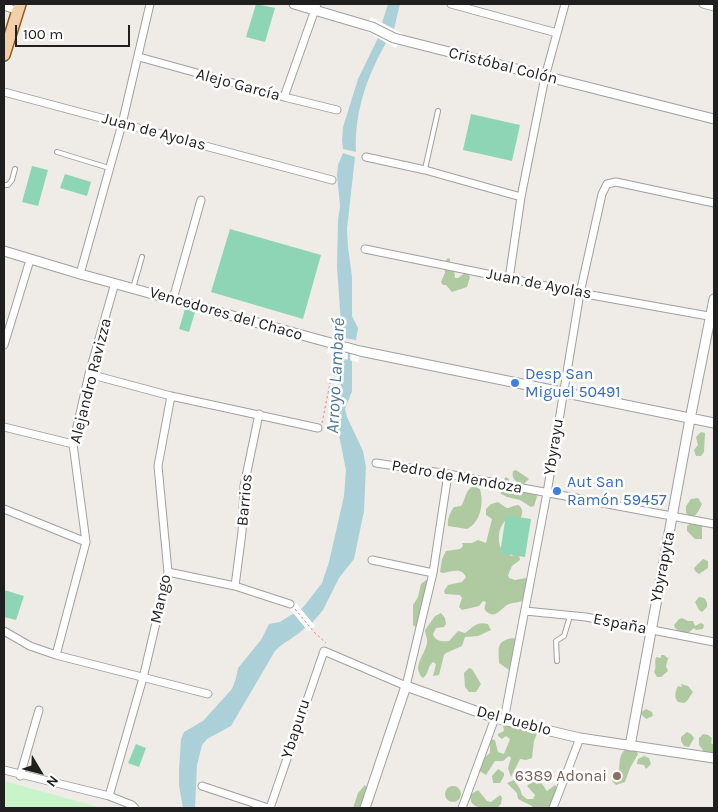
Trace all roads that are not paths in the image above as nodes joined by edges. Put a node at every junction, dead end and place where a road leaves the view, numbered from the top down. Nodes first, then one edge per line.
1 (150, 4) edge
2 (294, 4) edge
3 (451, 4) edge
4 (565, 4) edge
5 (703, 4) edge
6 (13, 7) edge
7 (316, 7) edge
8 (714, 7) edge
9 (4, 31) edge
10 (557, 33) junction
11 (4, 55) edge
12 (139, 57) junction
13 (545, 77) junction
14 (4, 92) edge
15 (284, 97) junction
16 (338, 110) dead end
17 (438, 111) dead end
18 (714, 119) edge
19 (122, 124) junction
20 (57, 152) dead end
21 (366, 157) dead end
22 (109, 168) junction
23 (15, 169) dead end
24 (425, 170) junction
25 (332, 180) dead end
26 (4, 184) edge
27 (521, 197) junction
28 (201, 200) dead end
29 (714, 203) edge
30 (364, 248) dead end
31 (4, 251) edge
32 (142, 257) dead end
33 (30, 260) junction
34 (80, 274) junction
35 (509, 279) junction
36 (116, 283) junction
37 (133, 288) junction
38 (580, 293) junction
39 (173, 299) junction
40 (714, 299) edge
41 (713, 317) edge
42 (4, 345) edge
43 (89, 374) junction
44 (563, 392) junction
45 (171, 396) junction
46 (259, 414) junction
47 (690, 418) junction
48 (714, 423) edge
49 (4, 426) edge
50 (318, 428) road end
51 (73, 444) junction
52 (376, 463) dead end
53 (448, 474) junction
54 (547, 493) junction
55 (4, 509) edge
56 (673, 516) junction
57 (714, 524) edge
58 (86, 542) junction
59 (372, 560) dead end
60 (168, 572) junction
61 (433, 573) junction
62 (235, 586) junction
63 (292, 605) road end
64 (525, 611) junction
65 (570, 616) junction
66 (651, 630) junction
67 (4, 631) edge
68 (714, 642) edge
69 (325, 651) joint
70 (56, 655) junction
71 (557, 661) dead end
72 (143, 678) junction
73 (406, 686) junction
74 (208, 694) dead end
75 (39, 710) dead end
76 (499, 719) junction
77 (580, 738) junction
78 (630, 746) junction
79 (714, 758) edge
80 (4, 770) edge
81 (20, 776) junction
82 (202, 786) dead end
83 (108, 796) junction
84 (135, 808) edge
85 (269, 808) edge
86 (365, 808) edge
87 (462, 808) edge
88 (553, 808) edge

1 - 12 street
2 - 7 street, Cristóbal Colón
3 - 10 street
4 - 10 street
5 - 8 street
6 - 9 main road
6 - 11 main road
7 - 13 street, Cristóbal Colón
7 - 15 street
10 - 13 street
12 - 15 street, Alejo García
12 - 19 street
13 - 18 street, Cristóbal Colón
13 - 27 street
14 - 19 street, Juan de Ayolas
15 - 16 street, Alejo García
17 - 24 lane
19 - 22 street
19 - 25 street, Juan de Ayolas
20 - 22 lane
21 - 24 street
22 - 34 street
23 - 26 lane
24 - 27 street
27 - 35 street
28 - 39 street
29 - 38 street, Ybyrayu
30 - 35 street, Juan de Ayolas
31 - 33 street, Vencedores del Chaco
32 - 37 lane
33 - 34 street, Vencedores del Chaco
33 - 42 street
34 - 36 street, Vencedores del Chaco
35 - 38 street, Juan de Ayolas
36 - 37 street, Vencedores del Chaco
36 - 43 street, Alejandro Ravizza
37 - 39 street, Vencedores del Chaco
38 - 41 street, Juan de Ayolas
38 - 44 street, Ybyrayu
39 - 44 street, Vencedores del Chaco
40 - 41 street, Ybyrapyta
41 - 47 street, Ybyrapyta
43 - 45 street
43 - 51 street, Alejandro Ravizza
44 - 47 street, Vencedores del Chaco
44 - 54 street, Ybyrayu
45 - 46 street
45 - 60 street, Mango
46 - 50 street
46 - 62 street, Barrios
47 - 48 street, Vencedores del Chaco
47 - 56 street, Ybyrapyta
49 - 51 street
51 - 58 street, Alejandro Ravizza
52 - 53 street, Pedro de Mendoza
53 - 54 street, Pedro de Mendoza
53 - 61 street
54 - 56 street, Pedro de Mendoza
54 - 64 street, Ybyrayu
55 - 58 street
56 - 57 street, Pedro de Mendoza
56 - 66 street, Ybyrapyta
58 - 70 street, Alejandro Ravizza
59 - 61 street
60 - 62 street
60 - 72 street, Mango
61 - 73 street
62 - 63 street
64 - 65 street, España
64 - 76 street, Ybyrayu
65 - 66 street, España
65 - 71 lane
66 - 68 street, España
66 - 78 street, Ybyrapyta
67 - 70 street
69 - 73 street, Del Pueblo
69 - 85 street, Ybapuru
70 - 72 street
72 - 74 street
72 - 83 street, Mango
73 - 76 street, Del Pueblo
73 - 86 street
75 - 81 street
76 - 77 street, Del Pueblo
76 - 87 street, Ybyrayu
77 - 78 street, Del Pueblo
77 - 88 street
78 - 79 street, Del Pueblo
80 - 81 street
81 - 83 street
82 - 85 street
83 - 84 street

